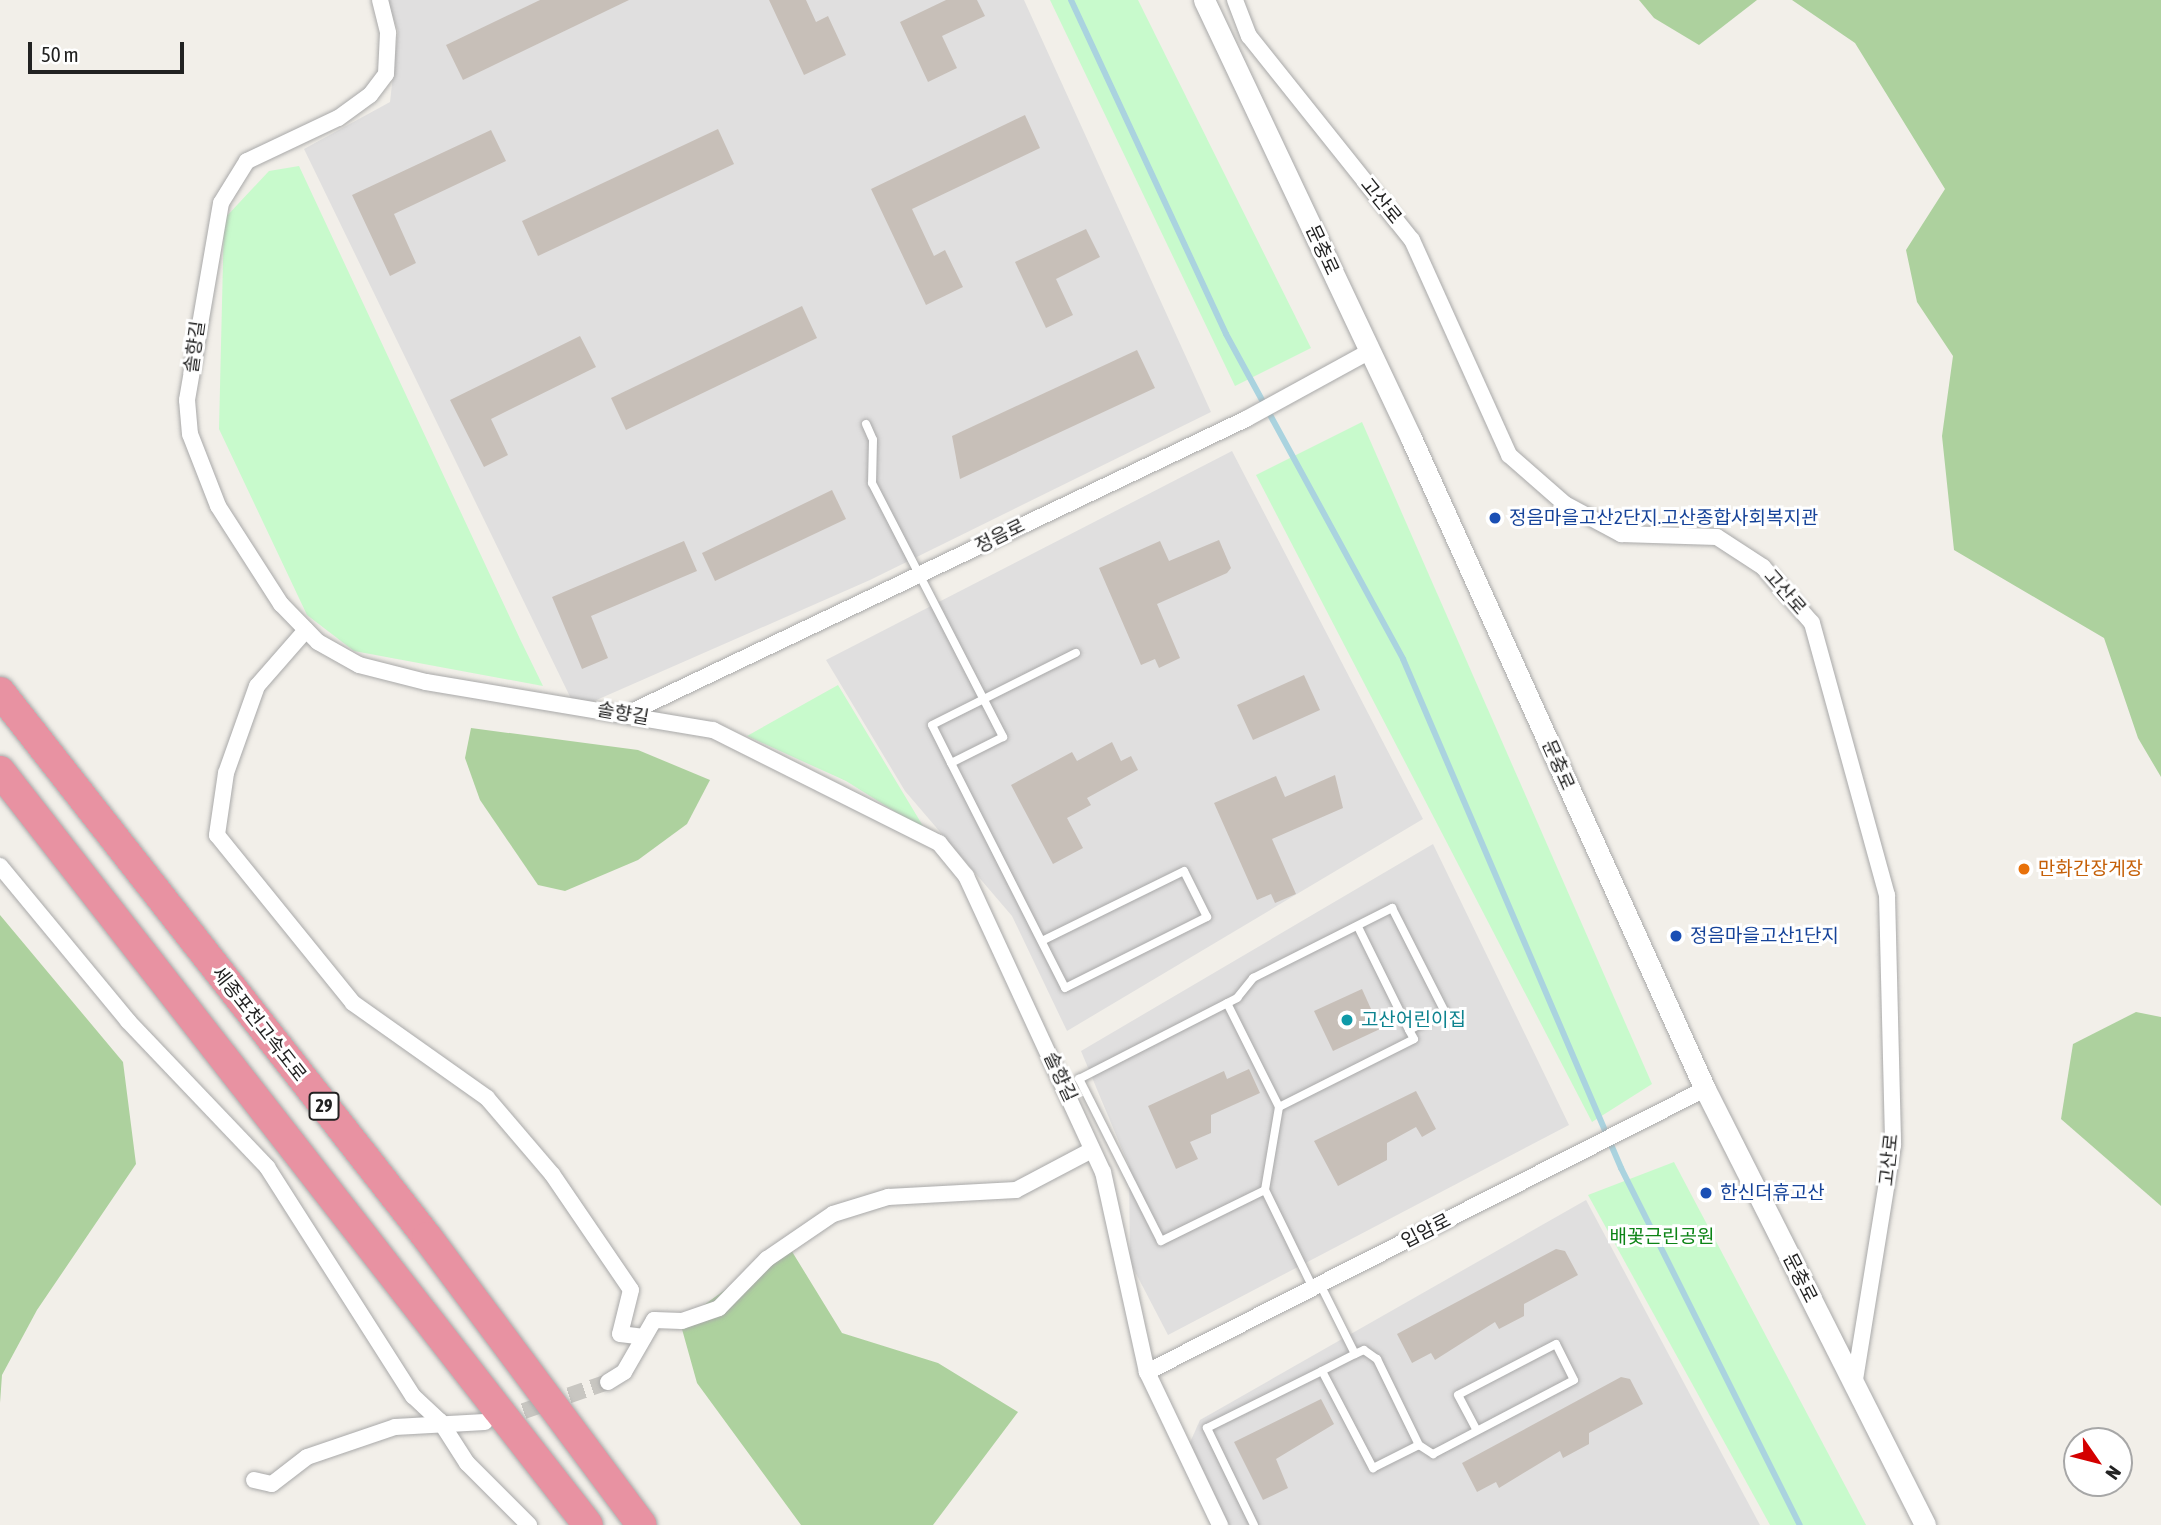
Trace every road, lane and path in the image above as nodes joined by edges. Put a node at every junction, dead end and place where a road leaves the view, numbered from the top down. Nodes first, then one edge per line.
1 (380, 0) edge
2 (1203, 0) edge
3 (1234, 0) edge
4 (1370, 351) junction
5 (866, 424) dead end
6 (923, 573) junction
7 (306, 629) junction
8 (1076, 653) dead end
9 (0, 692) edge
10 (985, 699) junction
11 (627, 714) junction
12 (951, 762) junction
13 (0, 771) edge
14 (0, 866) edge
15 (1358, 927) junction
16 (1042, 941) junction
17 (1227, 1003) junction
18 (1409, 1030) junction
19 (1705, 1089) junction
20 (1279, 1107) junction
21 (1092, 1150) junction
22 (1265, 1190) junction
23 (1317, 1286) junction
24 (644, 1337) junction
25 (1355, 1354) junction
26 (1147, 1371) junction
27 (1322, 1371) junction
28 (608, 1382) tunnel mouth
29 (1854, 1386) junction
30 (440, 1421) junction
31 (485, 1422) tunnel mouth
32 (1476, 1430) junction
33 (1419, 1444) junction
34 (254, 1480) dead end
35 (529, 1525) edge
36 (588, 1525) edge
37 (642, 1525) edge
38 (1220, 1525) edge
39 (1254, 1525) edge
40 (1925, 1525) edge

1 - 7 street, 솔향길
2 - 4 street, 문충로
3 - 29 street, 고산로
4 - 6 street, 정음로
4 - 19 street, 문충로
5 - 6 lane
6 - 10 lane
6 - 11 street, 정음로
7 - 11 street, 솔향길
7 - 24 street
8 - 10 lane
9 - 37 highway, 세종포천고속도로 / 29
10 - 12 lane
10 - 12 lane
11 - 21 street, 솔향길
12 - 16 lane
13 - 36 highway, 29
14 - 30 street
15 - 17 lane
15 - 18 lane
15 - 18 lane
16 - 16 lane
17 - 20 lane
17 - 22 lane
18 - 20 lane
19 - 23 street, 입암로
19 - 29 street, 문충로
20 - 22 lane
21 - 24 street
21 - 26 street, 솔향길
22 - 23 lane
23 - 25 lane
23 - 26 street, 입암로
24 - 28 street
25 - 27 lane
25 - 33 lane
26 - 38 street, 솔향길
27 - 33 lane
27 - 39 lane
29 - 40 street, 문충로
30 - 31 street
30 - 34 street
30 - 35 street
32 - 32 lane
32 - 33 lane

